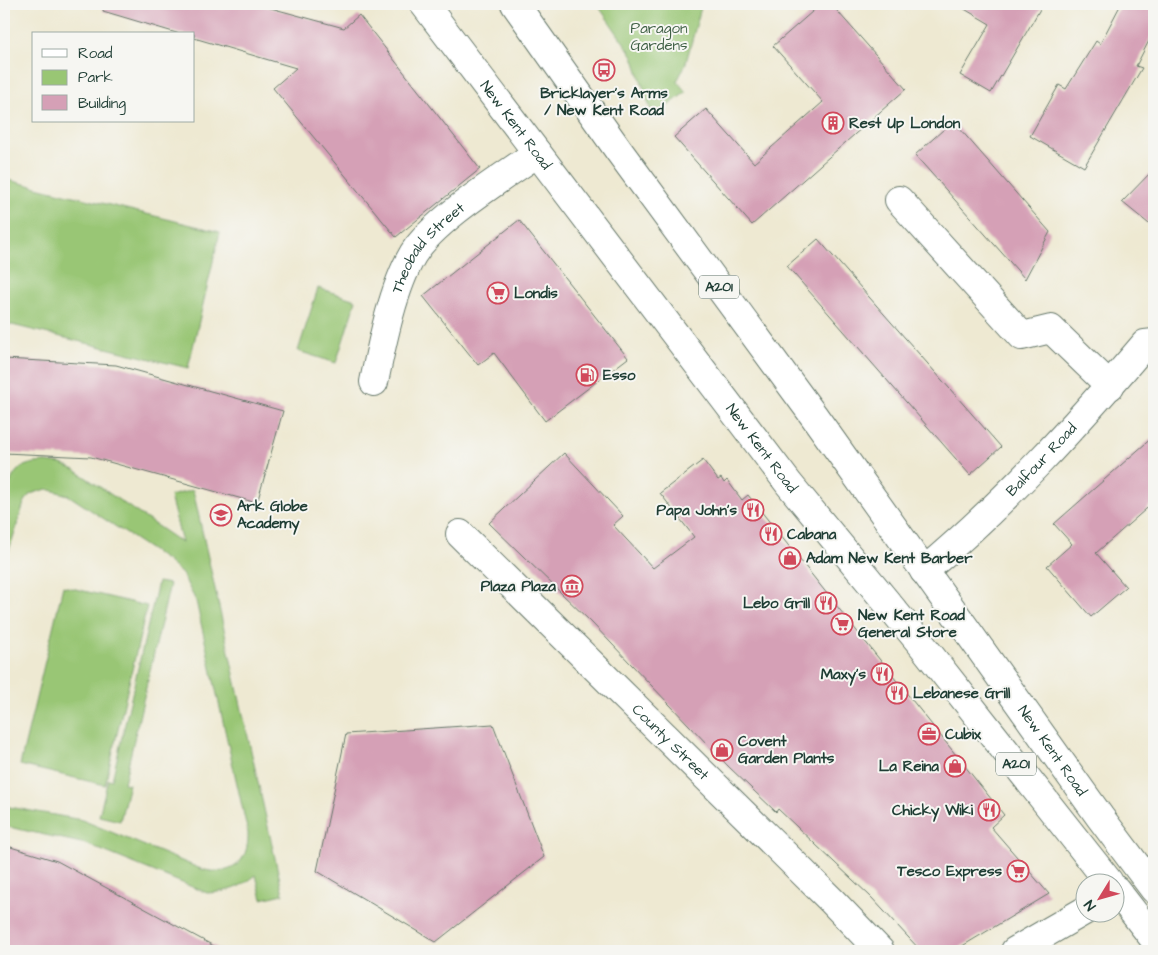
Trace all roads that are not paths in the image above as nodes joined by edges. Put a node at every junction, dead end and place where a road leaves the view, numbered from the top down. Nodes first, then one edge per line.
1 (424, 4) edge
2 (514, 4) edge
3 (537, 153) junction
4 (899, 200) dead end
5 (1154, 343) edge
6 (374, 382) dead end
7 (1110, 386) junction
8 (460, 534) dead end
9 (924, 571) junction
10 (1101, 872) edge
11 (1154, 889) edge
12 (1126, 904) edge
13 (1076, 916) edge
14 (1154, 939) edge
15 (880, 951) edge
16 (1014, 951) edge

1 - 3 main road, New Kent Road / A201
2 - 9 main road, New Kent Road / A201
3 - 6 main road, Theobald Street
3 - 10 main road, New Kent Road / A201
4 - 7 main road
5 - 7 main road, Balfour Road
7 - 9 main road, Balfour Road
8 - 15 main road, County Street
9 - 11 main road, New Kent Road / A201
12 - 14 main road, New Kent Road / A201
13 - 16 main road

